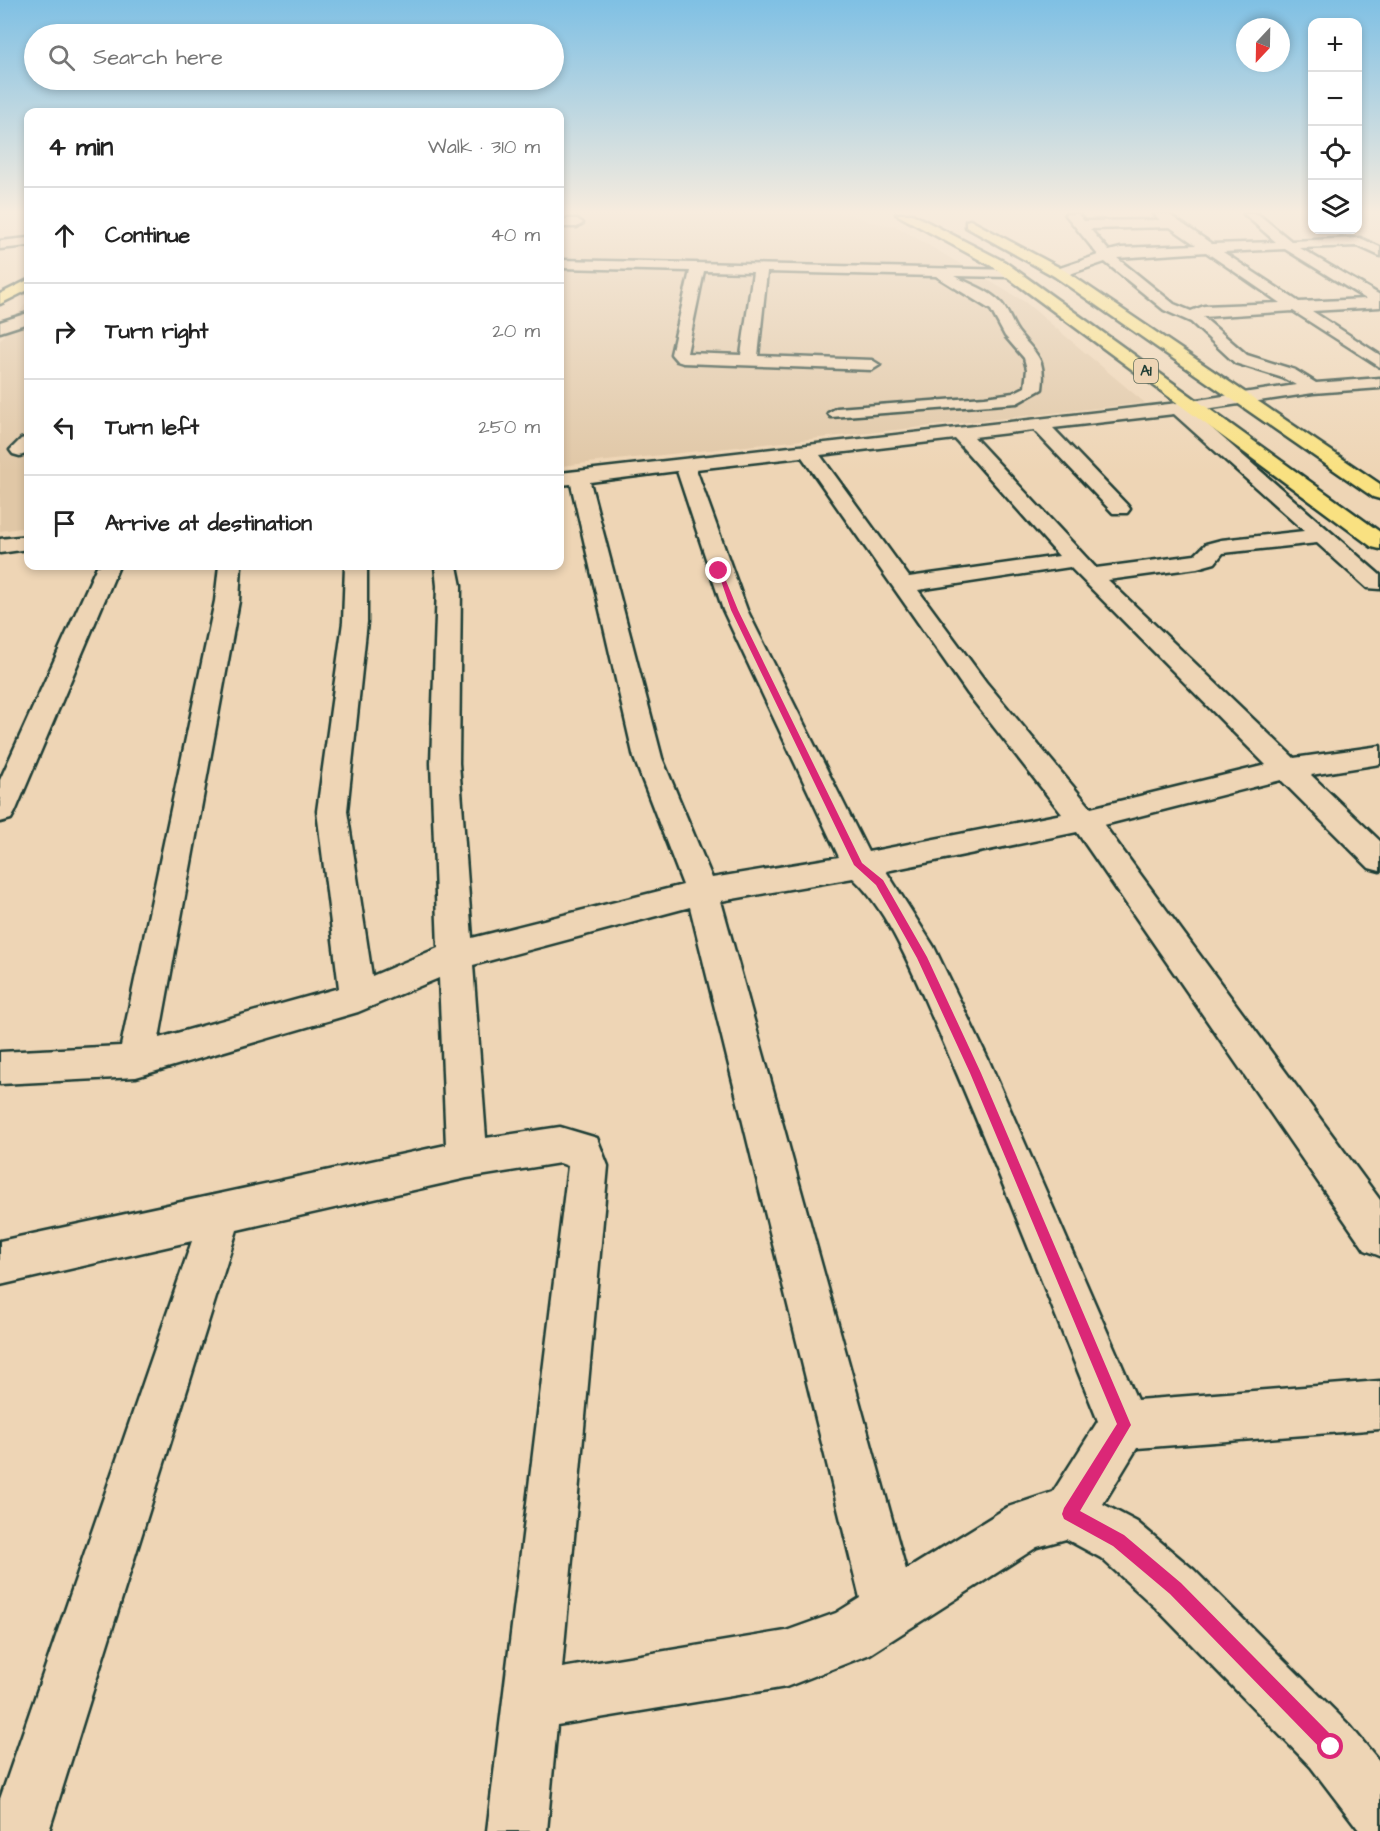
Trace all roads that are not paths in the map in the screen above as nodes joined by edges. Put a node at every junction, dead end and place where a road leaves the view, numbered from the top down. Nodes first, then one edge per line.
1 (691, 299) edge
2 (756, 299) edge
3 (987, 299) edge
4 (1046, 299) edge
5 (1097, 299) edge
6 (1160, 299) edge
7 (1284, 299) edge
8 (1380, 302) edge
9 (1293, 306) junction
10 (24, 319) edge
11 (1196, 319) junction
12 (0, 327) edge
13 (1281, 355) dead end
14 (1238, 357) junction
15 (748, 361) junction
16 (1380, 362) edge
17 (872, 365) dead end
18 (1380, 383) edge
19 (1355, 385) junction
20 (1313, 388) junction
21 (1240, 399) junction
22 (1380, 402) edge
23 (1186, 407) junction
24 (837, 413) dead end
25 (1039, 424) junction
26 (960, 433) junction
27 (807, 451) junction
28 (685, 465) junction
29 (569, 478) edge
30 (1380, 493) edge
31 (1120, 509) dead end
32 (1320, 536) junction
33 (1380, 542) edge
34 (1083, 568) junction
35 (106, 570) edge
36 (230, 570) edge
37 (356, 570) edge
38 (447, 570) edge
39 (1375, 583) dead end
40 (902, 585) junction
41 (1380, 755) edge
42 (1287, 769) junction
43 (0, 812) edge
44 (1084, 820) junction
45 (1380, 860) edge
46 (858, 865) junction
47 (702, 892) junction
48 (455, 956) junction
49 (358, 997) junction
50 (136, 1061) junction
51 (0, 1068) edge
52 (467, 1158) junction
53 (222, 1213) junction
54 (1380, 1235) edge
55 (0, 1263) edge
56 (1380, 1405) edge
57 (1124, 1425) junction
58 (1069, 1514) junction
59 (890, 1610) junction
60 (531, 1701) junction
61 (1380, 1809) edge
62 (19, 1831) edge
63 (517, 1831) edge

1 - 15 street
2 - 15 street
3 - 24 street
4 - 23 main road, A1
5 - 21 main road, A1
6 - 11 street
7 - 9 street
8 - 9 street
9 - 11 street
9 - 16 street
10 - 12 street
11 - 14 street
13 - 14 street
14 - 20 street
15 - 17 street
18 - 19 street
19 - 20 street
19 - 22 street
20 - 21 street
21 - 23 street
21 - 30 main road, A1
23 - 25 street
23 - 32 street
23 - 33 main road, A1
25 - 26 street
25 - 31 street
26 - 27 street
26 - 34 street
27 - 28 street
27 - 40 street
28 - 29 street
28 - 46 street
29 - 47 street
32 - 34 street
32 - 39 street
34 - 40 street
34 - 42 street
35 - 43 street
36 - 50 street
37 - 49 street
38 - 48 street
40 - 44 street
41 - 42 street
42 - 44 street
42 - 45 street
44 - 46 street
44 - 54 street
46 - 47 street
46 - 57 street
47 - 48 street
47 - 59 street
48 - 49 street
48 - 52 street
49 - 50 street
50 - 51 street
52 - 53 street
52 - 60 street
53 - 55 street
53 - 62 street
56 - 57 street
57 - 58 street
58 - 59 street
58 - 61 street
59 - 60 street
60 - 63 street

